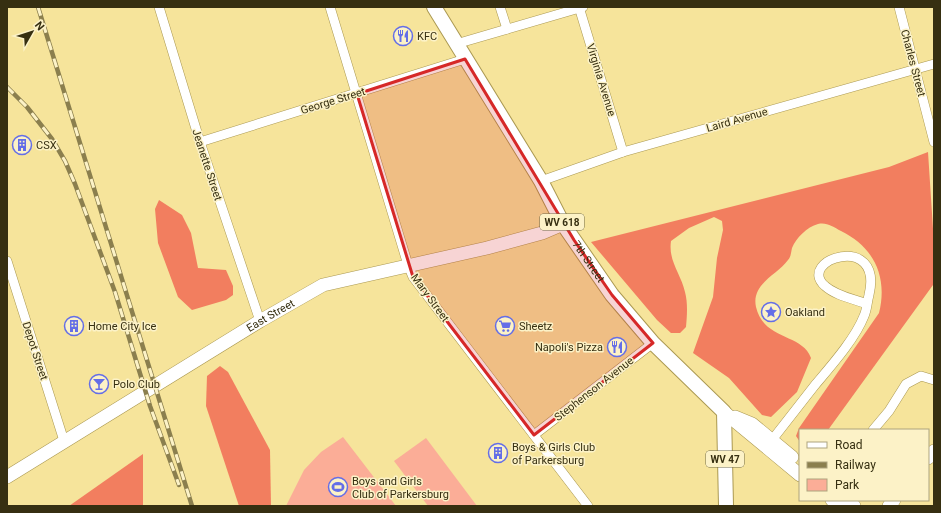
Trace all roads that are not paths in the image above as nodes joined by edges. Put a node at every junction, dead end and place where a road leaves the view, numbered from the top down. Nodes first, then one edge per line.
1 (159, 7) edge
2 (330, 7) edge
3 (434, 7) edge
4 (500, 7) edge
5 (580, 7) edge
6 (899, 7) edge
7 (506, 29) junction
8 (456, 44) junction
9 (465, 60) junction
10 (934, 64) edge
11 (915, 69) junction
12 (357, 94) junction
13 (200, 142) junction
14 (934, 142) edge
15 (623, 152) junction
16 (541, 181) junction
17 (563, 224) junction
18 (7, 261) edge
19 (408, 265) junction
20 (867, 304) junction
21 (260, 321) junction
22 (653, 343) junction
23 (934, 380) edge
24 (724, 412) junction
25 (874, 429) edge
26 (534, 435) junction
27 (772, 440) junction
28 (64, 442) junction
29 (799, 462) edge
30 (799, 473) edge
31 (7, 477) edge
32 (588, 506) edge
33 (726, 506) edge

1 - 13 street, Jeanette Street
2 - 12 street, Mary Street
3 - 8 main road, 7th Street / WV 618
4 - 7 street
5 - 7 street
5 - 15 street, Virginia Avenue
6 - 11 street, Charles Street
7 - 8 street
8 - 9 main road, 7th Street / WV 618
9 - 12 street, George Street
9 - 16 main road, 7th Street / WV 618
10 - 11 street, Laird Avenue
11 - 14 street, Charles Street
11 - 15 street, Laird Avenue
12 - 13 street, George Street
12 - 19 street, Mary Street
13 - 21 street, Jeanette Street
15 - 16 street, Laird Avenue
16 - 17 main road, 7th Street / WV 618
17 - 19 main road, East Street
17 - 22 main road, 7th Street / WV 618
18 - 28 street, Depot Street
19 - 21 main road, East Street
19 - 26 street, Mary Street
20 - 20 street
20 - 27 street
21 - 28 main road, East Street
22 - 24 main road, 7th Street / WV 618
22 - 26 street, Stephenson Avenue
23 - 25 street
24 - 27 main road, 7th Street / WV 618
24 - 30 main road, 7th Street / WV 618
24 - 33 main road, WV 47
26 - 32 street, Mary Street
27 - 29 main road, 7th Street / WV 618
28 - 31 main road, East Street

